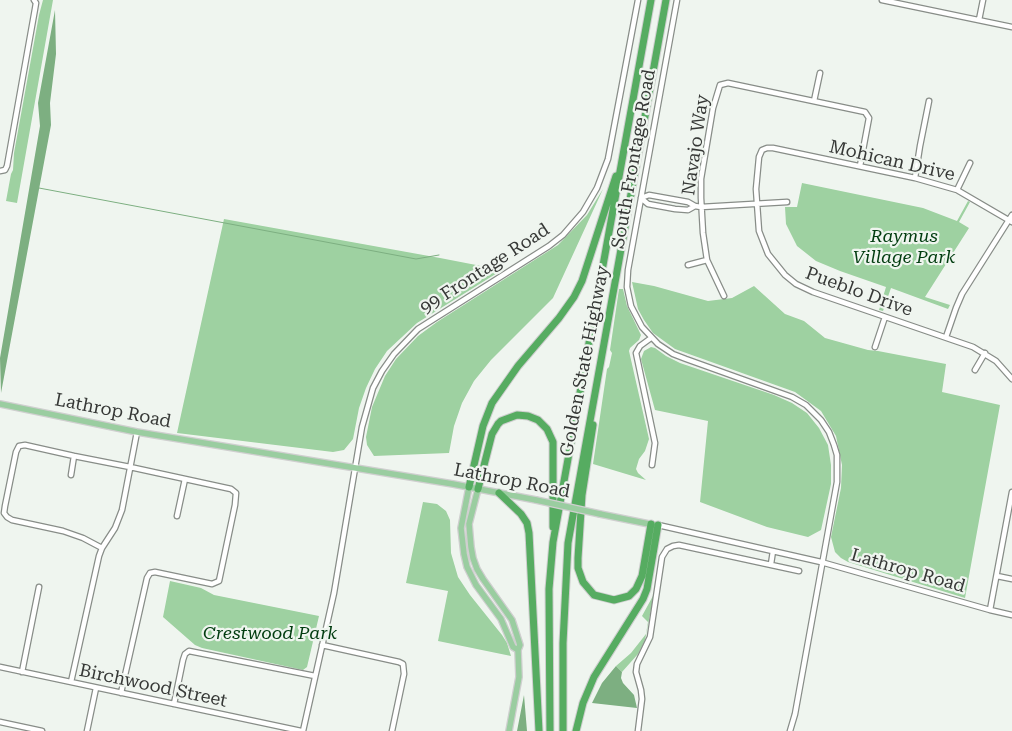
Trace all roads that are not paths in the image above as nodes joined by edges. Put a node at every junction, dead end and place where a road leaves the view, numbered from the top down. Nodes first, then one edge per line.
1 (638, 0) edge
2 (651, 0) edge
3 (666, 0) edge
4 (677, 0) edge
5 (882, 0) edge
6 (983, 0) edge
7 (35, 2) edge
8 (979, 20) junction
9 (1012, 27) edge
10 (820, 73) dead end
11 (814, 101) junction
12 (929, 101) dead end
13 (761, 152) joint
14 (623, 157) junction
15 (970, 163) dead end
16 (860, 166) junction
17 (2, 171) edge
18 (915, 178) junction
19 (957, 190) junction
20 (641, 198) junction
21 (786, 202) dead end
22 (757, 204) junction
23 (695, 206) junction
24 (701, 207) junction
25 (1012, 215) edge
26 (1010, 221) edge
27 (707, 260) junction
28 (688, 265) dead end
29 (613, 295) junction
30 (724, 296) dead end
31 (885, 317) junction
32 (946, 337) junction
33 (651, 338) junction
34 (875, 347) dead end
35 (985, 353) junction
36 (975, 370) dead end
37 (1012, 379) edge
38 (0, 404) edge
39 (137, 432) junction
40 (74, 456) junction
41 (652, 465) dead end
42 (130, 466) junction
43 (355, 468) junction
44 (71, 475) dead end
45 (185, 479) junction
46 (469, 487) junction
47 (478, 489) junction
48 (1012, 492) edge
49 (499, 493) junction
50 (1010, 511) edge
51 (177, 516) dead end
52 (654, 525) junction
53 (553, 542) junction
54 (102, 548) junction
55 (773, 551) junction
56 (821, 562) junction
57 (771, 564) junction
58 (799, 571) dead end
59 (997, 576) junction
60 (1012, 579) edge
61 (39, 587) dead end
62 (990, 610) junction
63 (1012, 615) edge
64 (322, 645) junction
65 (518, 650) junction
66 (0, 667) edge
67 (22, 672) junction
68 (315, 676) junction
69 (71, 682) junction
70 (96, 688) junction
71 (121, 693) junction
72 (174, 704) junction
73 (0, 722) edge
74 (12, 725) junction
75 (11, 731) edge
76 (42, 731) edge
77 (86, 731) edge
78 (302, 731) edge
79 (392, 731) edge
80 (509, 731) edge
81 (539, 731) edge
82 (550, 731) edge
83 (563, 731) edge
84 (576, 731) edge
85 (638, 731) edge
86 (790, 731) edge

1 - 43 street, 99 Frontage Road
2 - 14 highway, Golden State Highway
3 - 29 highway, Golden State Highway
4 - 20 street, South Frontage Road
5 - 8 street
6 - 8 street
7 - 17 street
8 - 9 street
10 - 11 street
11 - 16 street
11 - 24 street, Navajo Way
12 - 18 street
13 - 16 street, Mohican Drive
13 - 22 street, Pueblo Drive
14 - 46 highway
14 - 53 highway, Golden State Highway
15 - 19 street
16 - 18 street, Mohican Drive
18 - 19 street, Mohican Drive
19 - 26 street, Mohican Drive
20 - 23 street
20 - 23 street
20 - 33 street, South Frontage Road
21 - 22 street
22 - 24 street
22 - 31 street, Pueblo Drive
23 - 24 street
24 - 27 street, Navajo Way
25 - 26 street
26 - 32 street
27 - 28 street
27 - 30 street, Navajo Way
29 - 52 highway
29 - 83 highway, Golden State Highway
31 - 32 street, Pueblo Drive
31 - 34 street
32 - 35 street, Pueblo Drive
33 - 41 street
33 - 56 street, South Frontage Road
35 - 36 street
35 - 37 street, Pueblo Drive
38 - 39 main road, Lathrop Road
39 - 42 street
39 - 43 main road, Lathrop Road
40 - 42 street
40 - 44 street
40 - 54 street
42 - 45 street
42 - 54 street
43 - 46 main road, Lathrop Road
43 - 64 street, 99 Frontage Road
45 - 51 street
45 - 71 street
46 - 47 main road, Lathrop Road
46 - 65 main road
47 - 49 main road, Lathrop Road
47 - 53 highway
47 - 65 main road
48 - 50 street
49 - 52 main road, Lathrop Road, bridge
49 - 81 highway
50 - 59 street
52 - 55 street, Lathrop Road
52 - 84 highway
53 - 82 highway, Golden State Highway
54 - 69 street
55 - 56 street, Lathrop Road
55 - 57 street
56 - 62 street, Lathrop Road
56 - 86 street, South Frontage Road
57 - 58 street
57 - 85 street
59 - 60 street
59 - 62 street
61 - 67 street
62 - 63 street, Lathrop Road
64 - 68 street, 99 Frontage Road
64 - 79 street
65 - 80 main road
66 - 67 street, Birchwood Street
67 - 69 street, Birchwood Street
68 - 72 street
68 - 78 street, 99 Frontage Road
69 - 70 street, Birchwood Street
70 - 71 street, Birchwood Street
70 - 77 street
71 - 72 street, Birchwood Street
72 - 78 street, Birchwood Street
73 - 74 street
74 - 75 street
74 - 76 street

